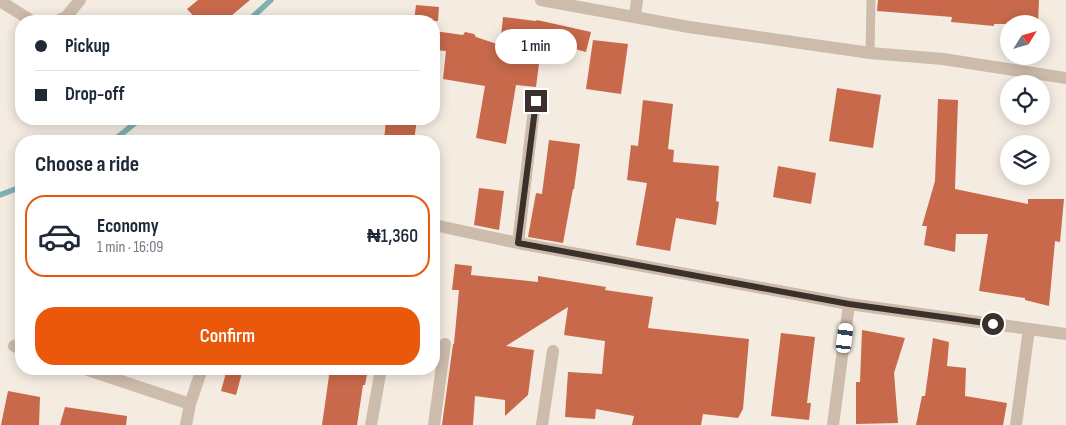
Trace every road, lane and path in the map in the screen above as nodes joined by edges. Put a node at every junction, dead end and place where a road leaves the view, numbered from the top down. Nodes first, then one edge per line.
1 (0, 0) edge
2 (80, 0) edge
3 (541, 0) edge
4 (637, 0) edge
5 (870, 0) edge
6 (23, 15) edge
7 (68, 15) edge
8 (635, 16) junction
9 (870, 53) junction
10 (1066, 78) edge
11 (536, 101) dead end
12 (440, 226) edge
13 (518, 243) junction
14 (849, 304) junction
15 (1029, 329) junction
16 (1066, 334) edge
17 (444, 344) dead end
18 (553, 351) dead end
19 (103, 375) edge
20 (200, 375) edge
21 (380, 375) edge
22 (190, 404) junction
23 (186, 425) edge
24 (371, 425) edge
25 (434, 425) edge
26 (542, 425) edge
27 (833, 425) edge
28 (1016, 425) edge

1 - 6 street
2 - 7 street
3 - 8 street
4 - 8 street
5 - 9 lane
8 - 9 street
9 - 10 street
11 - 13 street
12 - 13 street
13 - 14 street
14 - 15 street
14 - 27 street
15 - 16 street
15 - 28 street
17 - 25 street
18 - 26 street
19 - 22 street
20 - 22 street
21 - 24 street
22 - 23 street

